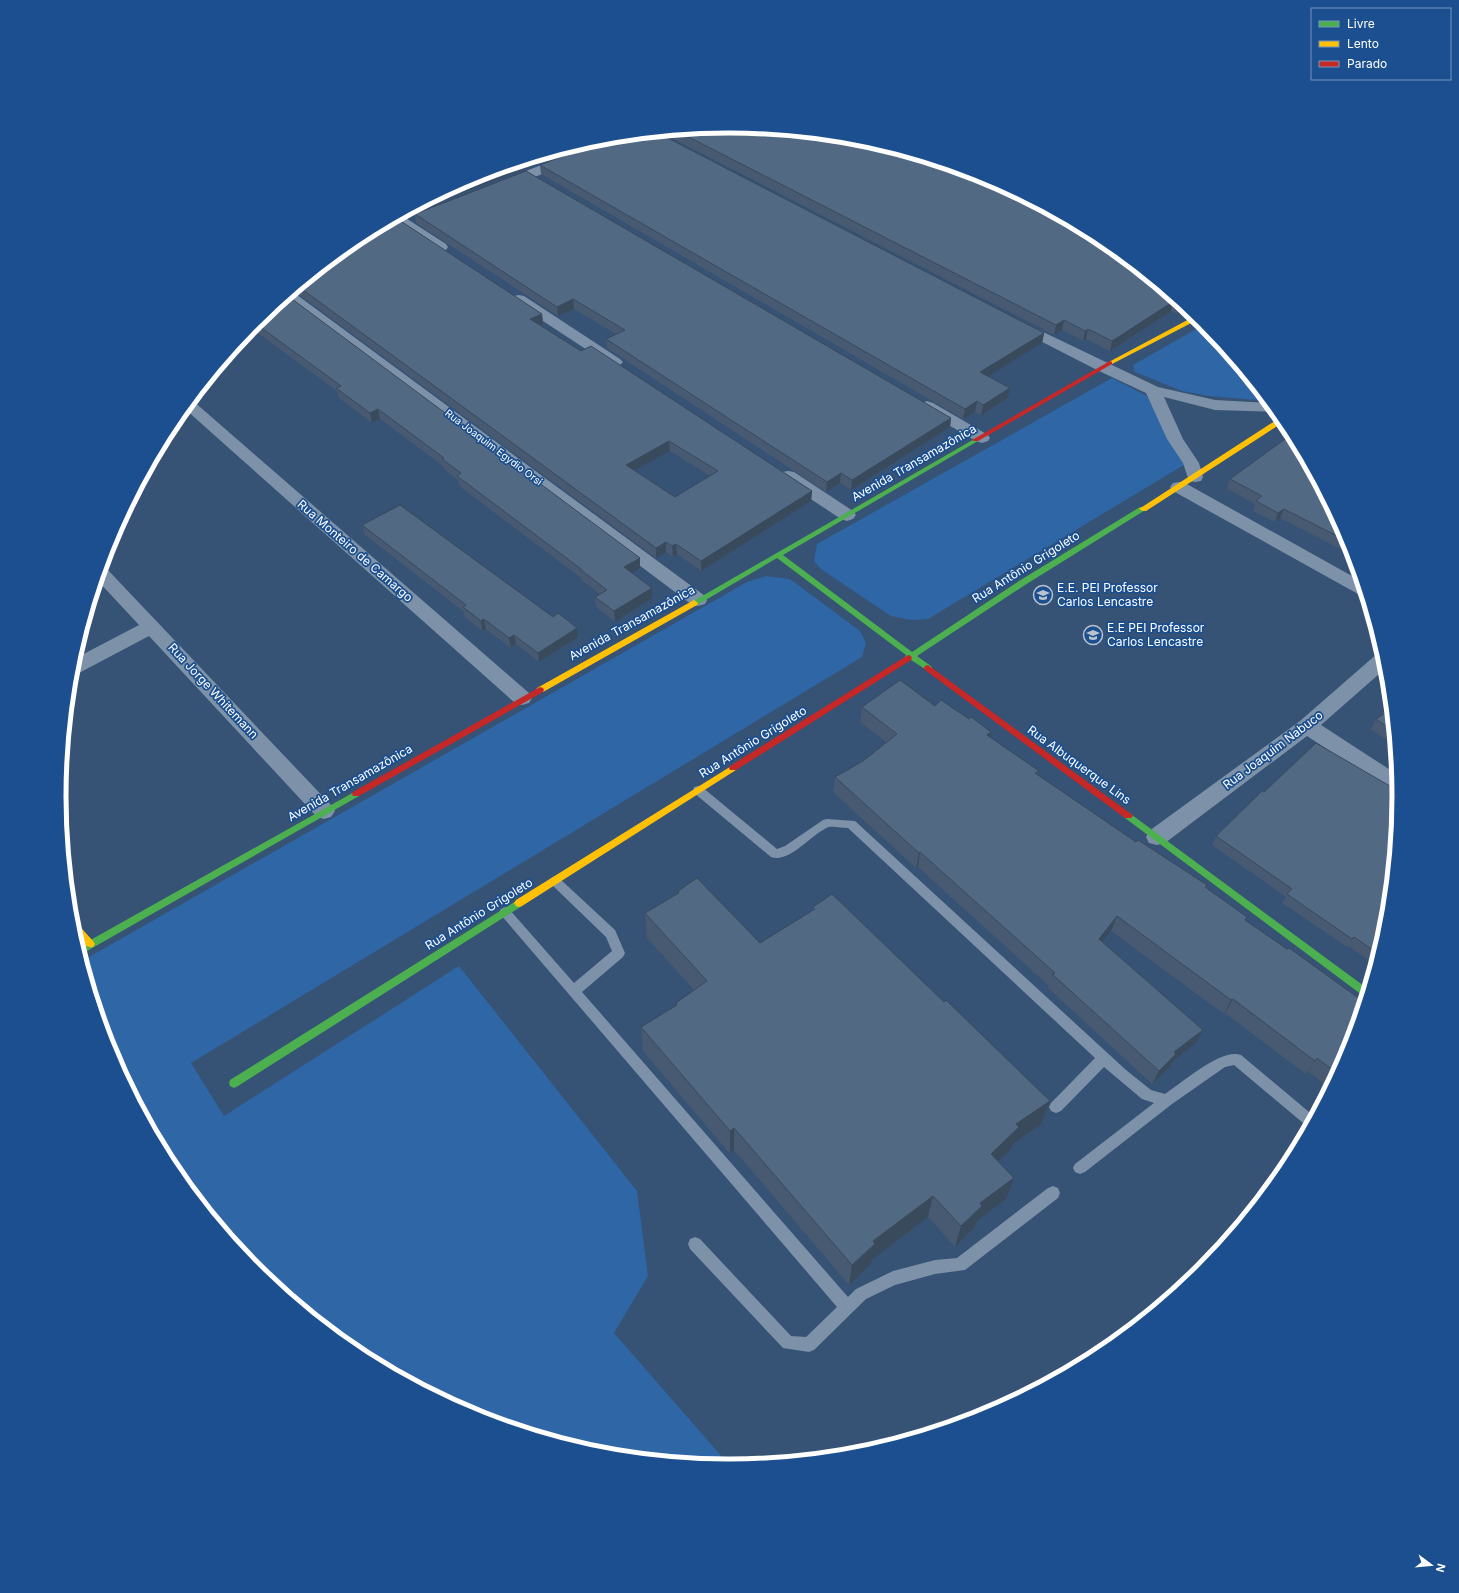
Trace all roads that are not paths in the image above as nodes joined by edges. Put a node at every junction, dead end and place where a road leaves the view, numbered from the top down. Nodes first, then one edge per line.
1 (580, 154) edge
2 (529, 174) junction
3 (543, 182) edge
4 (492, 188) edge
5 (418, 217) edge
6 (400, 220) edge
7 (402, 220) edge
8 (453, 256) edge
9 (505, 290) edge
10 (293, 297) edge
11 (1005, 317) edge
12 (1191, 320) edge
13 (1102, 368) junction
14 (629, 372) edge
15 (1153, 390) junction
16 (913, 398) edge
17 (193, 407) edge
18 (1266, 408) edge
19 (1277, 423) edge
20 (982, 438) junction
21 (774, 467) edge
22 (1195, 477) junction
23 (1179, 487) junction
24 (847, 515) junction
25 (778, 555) junction
26 (104, 576) edge
27 (1359, 587) edge
28 (698, 600) junction
29 (152, 626) junction
30 (911, 656) junction
31 (1379, 663) edge
32 (80, 664) edge
33 (522, 698) junction
34 (1307, 726) junction
35 (1393, 782) edge
36 (698, 790) junction
37 (324, 812) junction
38 (1157, 837) junction
39 (555, 881) junction
40 (505, 912) junction
41 (81, 933) edge
42 (90, 944) junction
43 (84, 948) edge
44 (574, 991) junction
45 (1363, 991) edge
46 (1104, 1058) junction
47 (234, 1083) dead end
48 (1167, 1100) junction
49 (1056, 1107) dead end
50 (1308, 1120) edge
51 (1080, 1168) dead end
52 (1053, 1193) dead end
53 (695, 1244) dead end
54 (847, 1307) junction

1 - 2 street
2 - 3 street
2 - 4 street
5 - 7 street
6 - 8 street
9 - 14 street
10 - 28 street, Rua Joaquim Egydio Orsi
11 - 13 street
12 - 13 street, Avenida Transamazônica
13 - 15 street
13 - 20 street, Avenida Transamazônica
15 - 18 street
15 - 22 street
16 - 20 street
17 - 33 street, Rua Monteiro de Camargo
19 - 22 street, Rua Antônio Grigoleto
20 - 24 street, Avenida Transamazônica
21 - 24 street
22 - 23 street, Rua Antônio Grigoleto
23 - 27 street
23 - 30 street, Rua Antônio Grigoleto
24 - 25 street, Avenida Transamazônica
25 - 28 street, Avenida Transamazônica
25 - 30 street, Rua Albuquerque Lins
26 - 29 street, Rua Jorge Whitemann
28 - 33 street, Avenida Transamazônica
29 - 32 street
29 - 37 street, Rua Jorge Whitemann
30 - 36 street, Rua Antônio Grigoleto
30 - 38 street, Rua Albuquerque Lins
31 - 34 street, Rua Joaquim Nabuco
33 - 37 street, Avenida Transamazônica
34 - 35 street
34 - 38 street, Rua Joaquim Nabuco
36 - 39 street, Rua Antônio Grigoleto
36 - 46 lane
37 - 42 street, Avenida Transamazônica
38 - 45 street, Rua Albuquerque Lins
39 - 40 street, Rua Antônio Grigoleto
39 - 44 lane
40 - 44 lane
40 - 47 street, Rua Antônio Grigoleto
41 - 42 street
42 - 43 street, Avenida Transamazônica
44 - 54 lane
46 - 48 lane
46 - 49 lane
48 - 50 lane
48 - 51 lane
52 - 54 lane
53 - 54 lane

